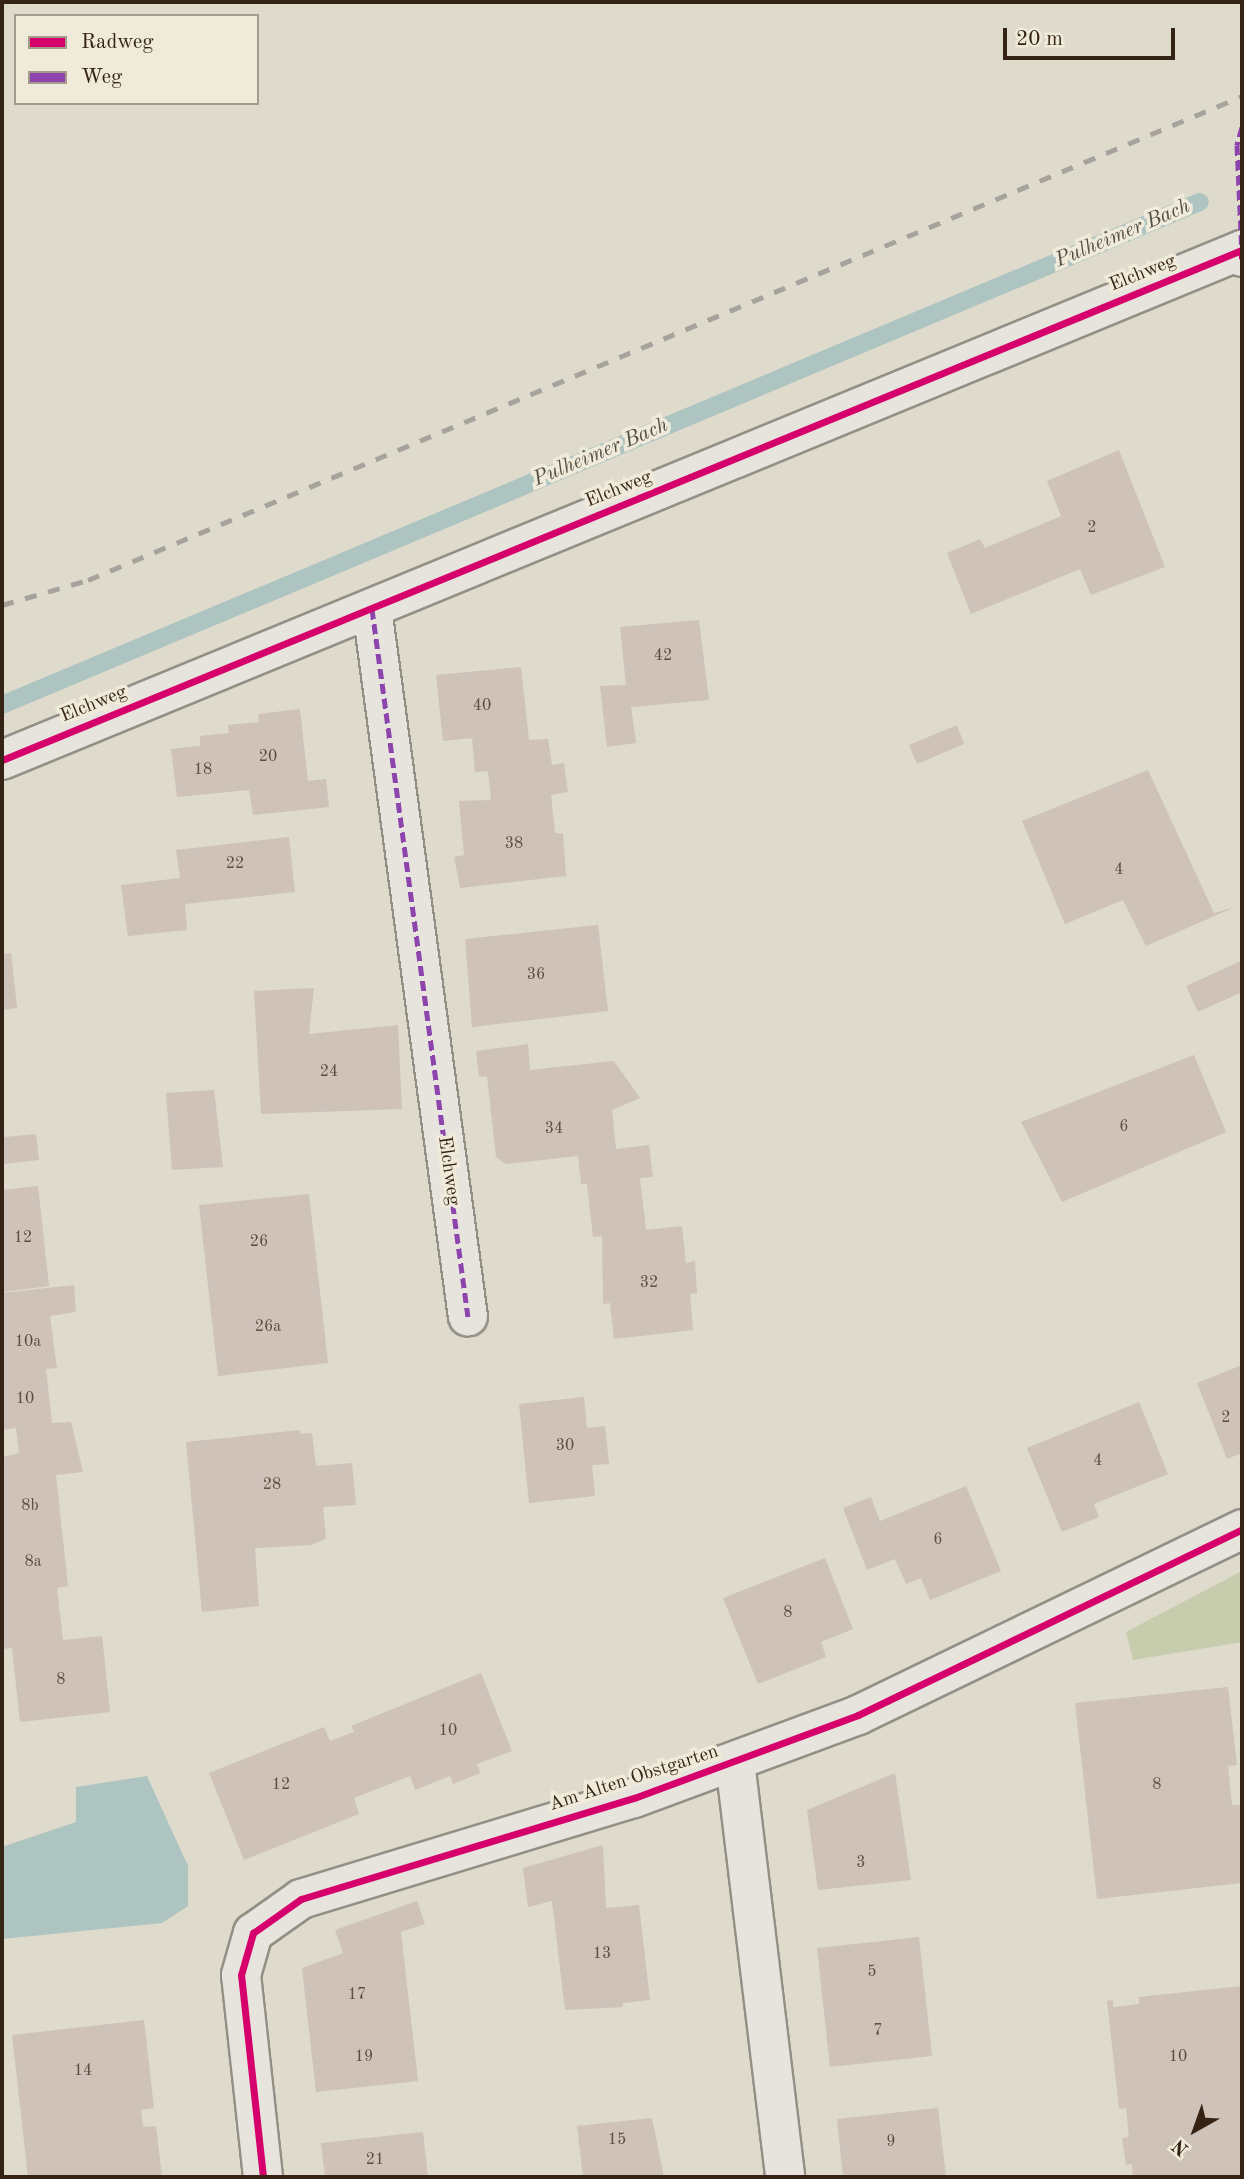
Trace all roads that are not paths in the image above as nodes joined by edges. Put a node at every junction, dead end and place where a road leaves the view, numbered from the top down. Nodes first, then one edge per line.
1 (1242, 257) edge
2 (372, 609) junction
3 (2, 760) edge
4 (468, 1317) dead end
5 (1242, 1529) edge
6 (735, 1762) junction
7 (263, 2177) edge
8 (785, 2177) edge

1 - 2 street, Elchweg
2 - 3 street, Elchweg
2 - 4 street, Elchweg
5 - 6 street, Am Alten Obstgarten
6 - 7 street, Am Alten Obstgarten
6 - 8 street, Am Alten Obstgarten

